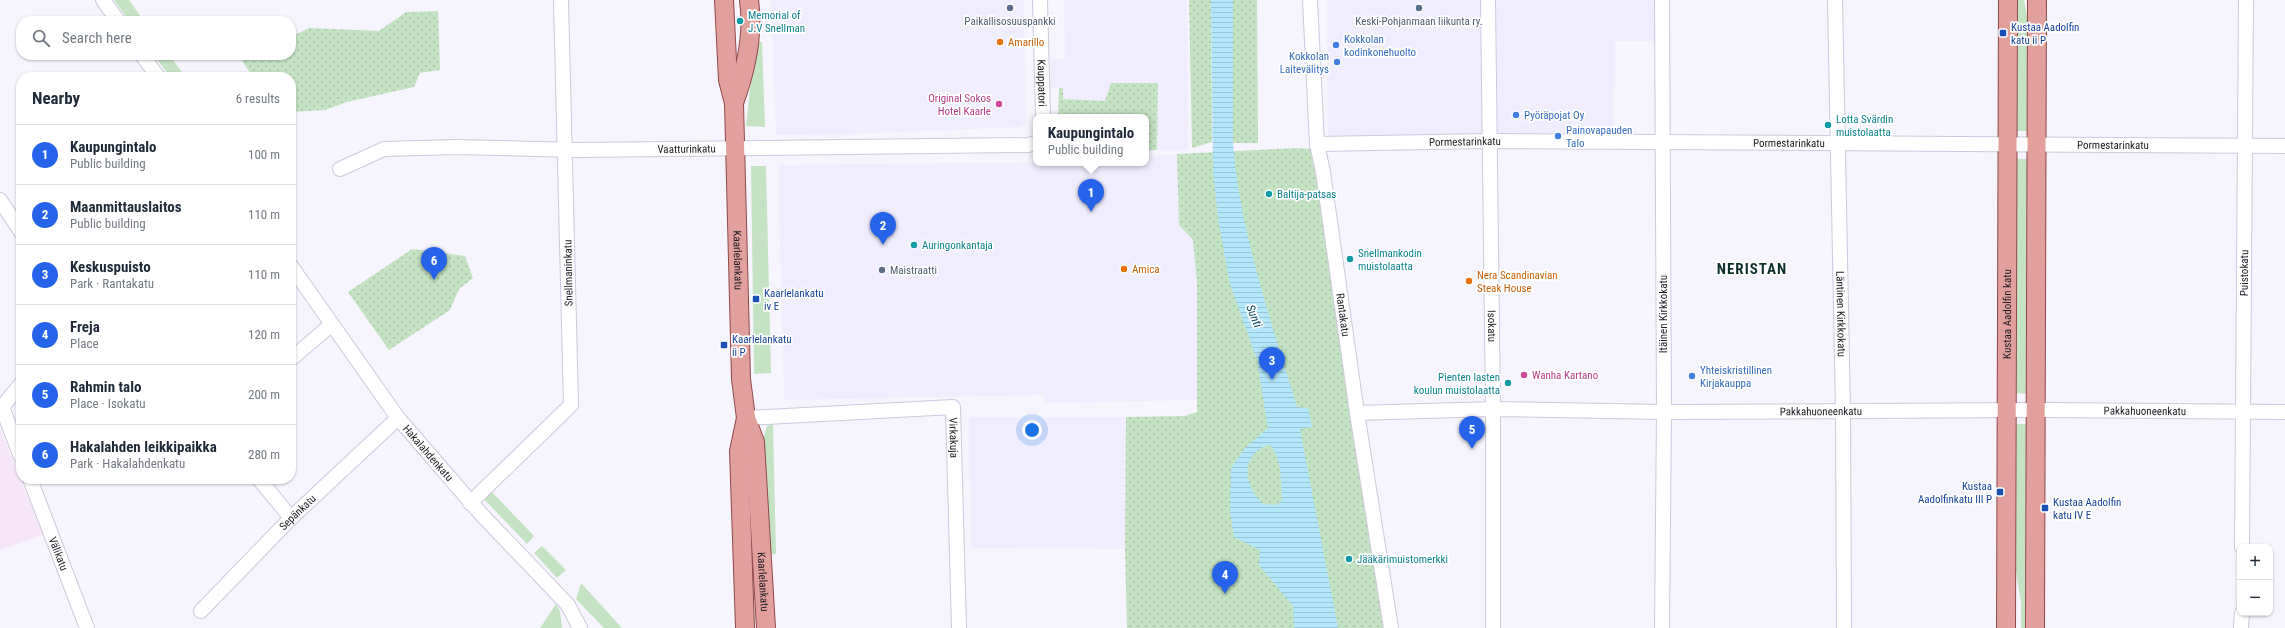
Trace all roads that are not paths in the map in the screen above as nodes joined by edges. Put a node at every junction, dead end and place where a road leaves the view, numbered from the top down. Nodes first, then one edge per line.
1 (103, 0) edge
2 (561, 0) edge
3 (724, 0) edge
4 (749, 0) edge
5 (1040, 0) edge
6 (1310, 0) edge
7 (1488, 0) edge
8 (1662, 0) edge
9 (1835, 0) edge
10 (2008, 0) edge
11 (2037, 0) edge
12 (2246, 0) edge
13 (114, 16) edge
14 (146, 60) edge
15 (154, 72) edge
16 (734, 103) junction
17 (1043, 114) edge
18 (1489, 141) junction
19 (1662, 141) junction
20 (1838, 142) junction
21 (1033, 144) edge
22 (1317, 144) junction
23 (2007, 145) junction
24 (2036, 145) junction
25 (2247, 146) junction
26 (2285, 146) edge
27 (735, 148) junction
28 (565, 150) junction
29 (340, 169) dead end
30 (0, 200) edge
31 (16, 224) edge
32 (296, 273) edge
33 (331, 325) junction
34 (296, 355) edge
35 (16, 390) edge
36 (1493, 409) junction
37 (2035, 410) junction
38 (1843, 411) junction
39 (2006, 411) junction
40 (2244, 411) junction
41 (1664, 412) junction
42 (2285, 412) edge
43 (1357, 413) junction
44 (398, 418) junction
45 (746, 418) junction
46 (16, 444) edge
47 (32, 484) edge
48 (263, 484) edge
49 (470, 503) junction
50 (291, 518) junction
51 (2242, 544) edge
52 (201, 611) dead end
53 (2242, 616) edge
54 (87, 628) edge
55 (580, 628) edge
56 (745, 628) edge
57 (766, 628) edge
58 (959, 628) edge
59 (1391, 628) edge
60 (1493, 628) edge
61 (1662, 628) edge
62 (1844, 628) edge
63 (2006, 628) edge
64 (2034, 628) edge
65 (2242, 628) edge

1 - 13 street
2 - 28 street, Snellmaninkatu
3 - 16 main road, Kaarlelankatu
4 - 16 main road, Kaarlelankatu
5 - 17 street, Kauppatori
6 - 22 street, Rantakatu
7 - 18 street, Isokatu
8 - 19 street, Itäinen Kirkkokatu
9 - 20 street, Läntinen Kirkkokatu
10 - 23 main road, Kustaa Aadolfin katu
11 - 24 main road
12 - 25 street, Puistokatu
14 - 15 street
16 - 27 main road, Kaarlelankatu
18 - 19 street, Pormestarinkatu
18 - 22 street, Pormestarinkatu
18 - 36 street, Isokatu
19 - 20 street, Pormestarinkatu
19 - 41 street, Itäinen Kirkkokatu
20 - 23 street, Pormestarinkatu
20 - 38 street, Läntinen Kirkkokatu
21 - 27 street, Vaatturinkatu
22 - 43 street, Rantakatu
23 - 24 street, Pormestarinkatu
23 - 39 main road, Kustaa Aadolfin katu
24 - 25 street, Pormestarinkatu
24 - 37 main road
25 - 26 street, Pormestarinkatu
25 - 40 street, Puistokatu
27 - 28 street, Vaatturinkatu
27 - 45 main road, Kaarlelankatu
28 - 29 street, Vaatturinkatu
28 - 49 street, Snellmaninkatu
30 - 31 street
32 - 33 street, Hakalahdenkatu
33 - 34 street
33 - 44 street, Hakalahdenkatu
35 - 46 street
36 - 41 street, Pakkahuoneenkatu
36 - 43 street, Pakkahuoneenkatu
36 - 60 street, Isokatu
37 - 39 street, Pakkahuoneenkatu
37 - 40 street, Pakkahuoneenkatu
37 - 64 main road
38 - 39 street, Pakkahuoneenkatu
38 - 41 street, Pakkahuoneenkatu
38 - 62 street, Läntinen Kirkkokatu
39 - 63 main road, Kustaa Aadolfin katu
40 - 42 street, Pakkahuoneenkatu
40 - 51 street, Puistokatu
41 - 61 street, Itäinen Kirkkokatu
43 - 59 street, Rantakatu
44 - 49 street, Hakalahdenkatu
44 - 50 street, Sepänkatu
45 - 56 main road, Kaarlelankatu
45 - 57 main road, Kaarlelankatu
45 - 58 street, Virkakuja
47 - 54 street, Välikatu
48 - 50 street
49 - 55 street, Hakalahdenkatu
50 - 52 street, Sepänkatu
53 - 65 street

